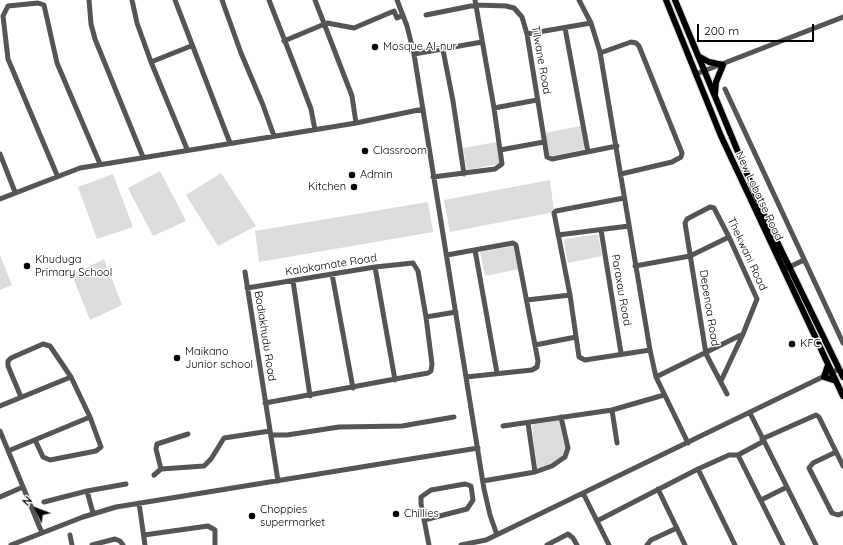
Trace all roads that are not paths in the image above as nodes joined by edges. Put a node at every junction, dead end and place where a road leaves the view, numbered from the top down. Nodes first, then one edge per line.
1 (89, 0) edge
2 (132, 0) edge
3 (175, 0) edge
4 (222, 0) edge
5 (269, 0) edge
6 (315, 0) edge
7 (397, 0) edge
8 (578, 0) edge
9 (666, 0) edge
10 (676, 0) edge
11 (475, 3) edge
12 (403, 15) junction
13 (426, 15) dead end
14 (843, 17) edge
15 (591, 23) junction
16 (325, 24) junction
17 (565, 28) junction
18 (527, 34) junction
19 (284, 41) junction
20 (482, 42) junction
21 (191, 46) junction
22 (443, 50) junction
23 (600, 53) junction
24 (414, 54) junction
25 (698, 56) junction
26 (151, 62) junction
27 (723, 65) junction
28 (705, 71) junction
29 (696, 74) junction
30 (725, 89) dead end
31 (715, 98) junction
32 (537, 100) junction
33 (494, 108) junction
34 (423, 109) junction
35 (356, 123) junction
36 (315, 130) junction
37 (274, 136) junction
38 (544, 142) junction
39 (230, 143) junction
40 (617, 146) junction
41 (187, 150) junction
42 (500, 150) junction
43 (588, 152) junction
44 (0, 154) edge
45 (143, 157) junction
46 (100, 164) junction
47 (464, 174) junction
48 (621, 174) junction
49 (57, 175) junction
50 (433, 178) junction
51 (15, 192) junction
52 (624, 198) junction
53 (0, 199) edge
54 (686, 220) joint
55 (629, 226) junction
56 (601, 230) junction
57 (558, 235) junction
58 (728, 237) junction
59 (476, 250) junction
60 (447, 255) junction
61 (690, 256) junction
62 (804, 260) junction
63 (635, 266) junction
64 (374, 267) junction
65 (790, 267) junction
66 (783, 271) junction
67 (245, 272) dead end
68 (332, 274) junction
69 (292, 281) junction
70 (248, 288) junction
71 (570, 295) junction
72 (527, 300) junction
73 (456, 312) junction
74 (426, 317) junction
75 (814, 317) junction
76 (807, 321) junction
77 (743, 334) junction
78 (576, 337) junction
79 (843, 342) edge
80 (535, 345) junction
81 (650, 350) junction
82 (622, 353) junction
83 (706, 354) junction
84 (828, 364) junction
85 (839, 369) junction
86 (497, 373) junction
87 (832, 374) junction
88 (71, 377) junction
89 (466, 377) junction
90 (656, 377) junction
91 (843, 377) edge
92 (824, 378) junction
93 (394, 380) junction
94 (721, 381) junction
95 (836, 382) junction
96 (353, 388) junction
97 (727, 394) dead end
98 (664, 395) junction
99 (310, 396) junction
100 (843, 396) edge
101 (21, 397) junction
102 (265, 403) junction
103 (0, 406) edge
104 (612, 410) junction
105 (750, 413) junction
106 (90, 417) junction
107 (454, 417) dead end
108 (562, 417) junction
109 (528, 423) junction
110 (502, 426) dead end
111 (0, 431) edge
112 (270, 433) junction
113 (188, 434) dead end
114 (35, 440) junction
115 (763, 440) junction
116 (617, 443) dead end
117 (688, 443) junction
118 (478, 448) junction
119 (8, 451) junction
120 (836, 452) junction
121 (738, 455) junction
122 (843, 466) edge
123 (161, 469) junction
124 (698, 469) junction
125 (535, 472) junction
126 (154, 475) dead end
127 (278, 481) junction
128 (483, 481) junction
129 (126, 484) dead end
130 (23, 487) junction
131 (787, 487) junction
132 (658, 489) junction
133 (87, 491) junction
134 (583, 493) junction
135 (0, 497) edge
136 (761, 500) junction
137 (44, 502) dead end
138 (139, 503) junction
139 (93, 513) junction
140 (843, 513) edge
141 (424, 520) junction
142 (597, 521) junction
143 (677, 528) junction
144 (42, 533) junction
145 (70, 535) dead end
146 (144, 535) junction
147 (497, 535) junction
148 (487, 543) edge
149 (11, 545) edge
150 (72, 545) edge
151 (92, 545) edge
152 (122, 545) edge
153 (145, 545) edge
154 (215, 545) edge
155 (429, 545) edge
156 (461, 545) edge
157 (547, 545) edge
158 (577, 545) edge
159 (609, 545) edge
160 (647, 545) edge
161 (685, 545) edge
162 (734, 545) edge
163 (783, 545) edge
164 (816, 545) edge

1 - 45 street
2 - 26 street
3 - 21 street
4 - 37 street
5 - 19 street
6 - 16 street
7 - 12 street
8 - 15 street
9 - 29 main road, New Lobatse Road
10 - 25 main road
11 - 13 street, Tilwane Road
11 - 18 street, Tilwane Road
11 - 20 street
12 - 16 street
12 - 24 street
14 - 27 street
15 - 17 street
15 - 23 street
16 - 19 street
16 - 35 street
17 - 18 street
17 - 43 street
18 - 32 street, Tilwane Road
19 - 36 street
20 - 22 street
20 - 33 street
21 - 26 street
21 - 39 street
22 - 24 street
22 - 47 street
23 - 40 street
23 - 48 street
24 - 34 street
25 - 27 main road
25 - 28 main road
26 - 41 street
27 - 28 street
27 - 31 main road
28 - 29 street
28 - 31 main road
29 - 66 main road, New Lobatse Road
30 - 62 street
31 - 65 main road
32 - 33 street
32 - 38 street, Tilwane Road
33 - 42 street
34 - 35 street
34 - 50 street
35 - 36 street
36 - 37 street
37 - 39 street
38 - 42 street
38 - 43 street, Tilwane Road
39 - 41 street
40 - 43 street
40 - 48 street
41 - 45 street
42 - 47 street
44 - 51 street
45 - 46 street
46 - 49 street
46 - 49 street
47 - 50 street
48 - 52 street
49 - 51 street
50 - 60 street
51 - 53 street
52 - 55 street
52 - 57 street
54 - 58 street, Thekwani Road
54 - 61 street, Depenoa Road
55 - 56 street
55 - 63 street
56 - 57 street
56 - 82 street, Paraxau Road
57 - 71 street
58 - 61 street
58 - 77 street, Thekwani Road
59 - 60 street
59 - 72 street
59 - 86 street
60 - 73 street
61 - 63 street
61 - 83 street, Depenoa Road
62 - 65 street
62 - 79 street
63 - 81 street
64 - 68 street, Kalakamate Road
64 - 74 street, Kalakamate Road
64 - 93 street
65 - 66 street
65 - 75 main road
66 - 76 main road, New Lobatse Road
67 - 70 street, Bodiakhudu Road
68 - 69 street, Kalakamate Road
68 - 96 street
69 - 70 street, Kalakamate Road
69 - 99 street
70 - 102 street, Bodiakhudu Road
71 - 72 street
71 - 78 street
72 - 80 street
73 - 74 street
73 - 89 street
74 - 93 street
75 - 76 main road
75 - 85 main road
76 - 84 main road, New Lobatse Road
77 - 83 street
77 - 94 street, Thekwani Road
78 - 80 street
78 - 82 street
80 - 86 street
81 - 82 street
81 - 90 street
83 - 90 street
83 - 94 street, Depenoa Road
84 - 87 main road, New Lobatse Road
84 - 92 main road
85 - 87 street
85 - 91 main road
86 - 89 street
87 - 92 street
87 - 95 main road, New Lobatse Road
88 - 101 street
88 - 101 street
88 - 106 street
89 - 118 street
90 - 98 street
92 - 95 main road
92 - 105 street
93 - 96 street
94 - 97 street, Depenoa Road
95 - 100 main road, New Lobatse Road
96 - 99 street
98 - 104 street
98 - 117 street
99 - 102 street
101 - 103 street
102 - 112 street, Bodiakhudu Road
104 - 108 street
104 - 116 street
105 - 115 street
105 - 117 street
106 - 114 street
106 - 114 street
107 - 112 street
108 - 109 street
108 - 125 street
109 - 110 street
109 - 125 street
111 - 119 street
112 - 123 street
112 - 127 street, Bodiakhudu Road
113 - 123 street
114 - 119 street
115 - 120 street
115 - 121 street
115 - 131 street
117 - 134 street
118 - 127 street
118 - 128 street
119 - 130 street
120 - 122 street
120 - 140 street
121 - 124 street
121 - 136 street
123 - 126 street
124 - 132 street
124 - 162 street
125 - 128 street
127 - 138 street
128 - 147 street
129 - 133 street
130 - 135 street
130 - 144 street
131 - 136 street
131 - 164 street
132 - 142 street
132 - 143 street
133 - 137 street
133 - 139 street
134 - 142 street
134 - 147 street
136 - 163 street
138 - 139 street
138 - 146 street
139 - 144 street
141 - 141 street
141 - 155 street
142 - 159 street
143 - 160 street
143 - 161 street
144 - 149 street
145 - 150 street
146 - 153 street
146 - 154 street
147 - 148 street
148 - 156 street
151 - 152 street
157 - 158 street

